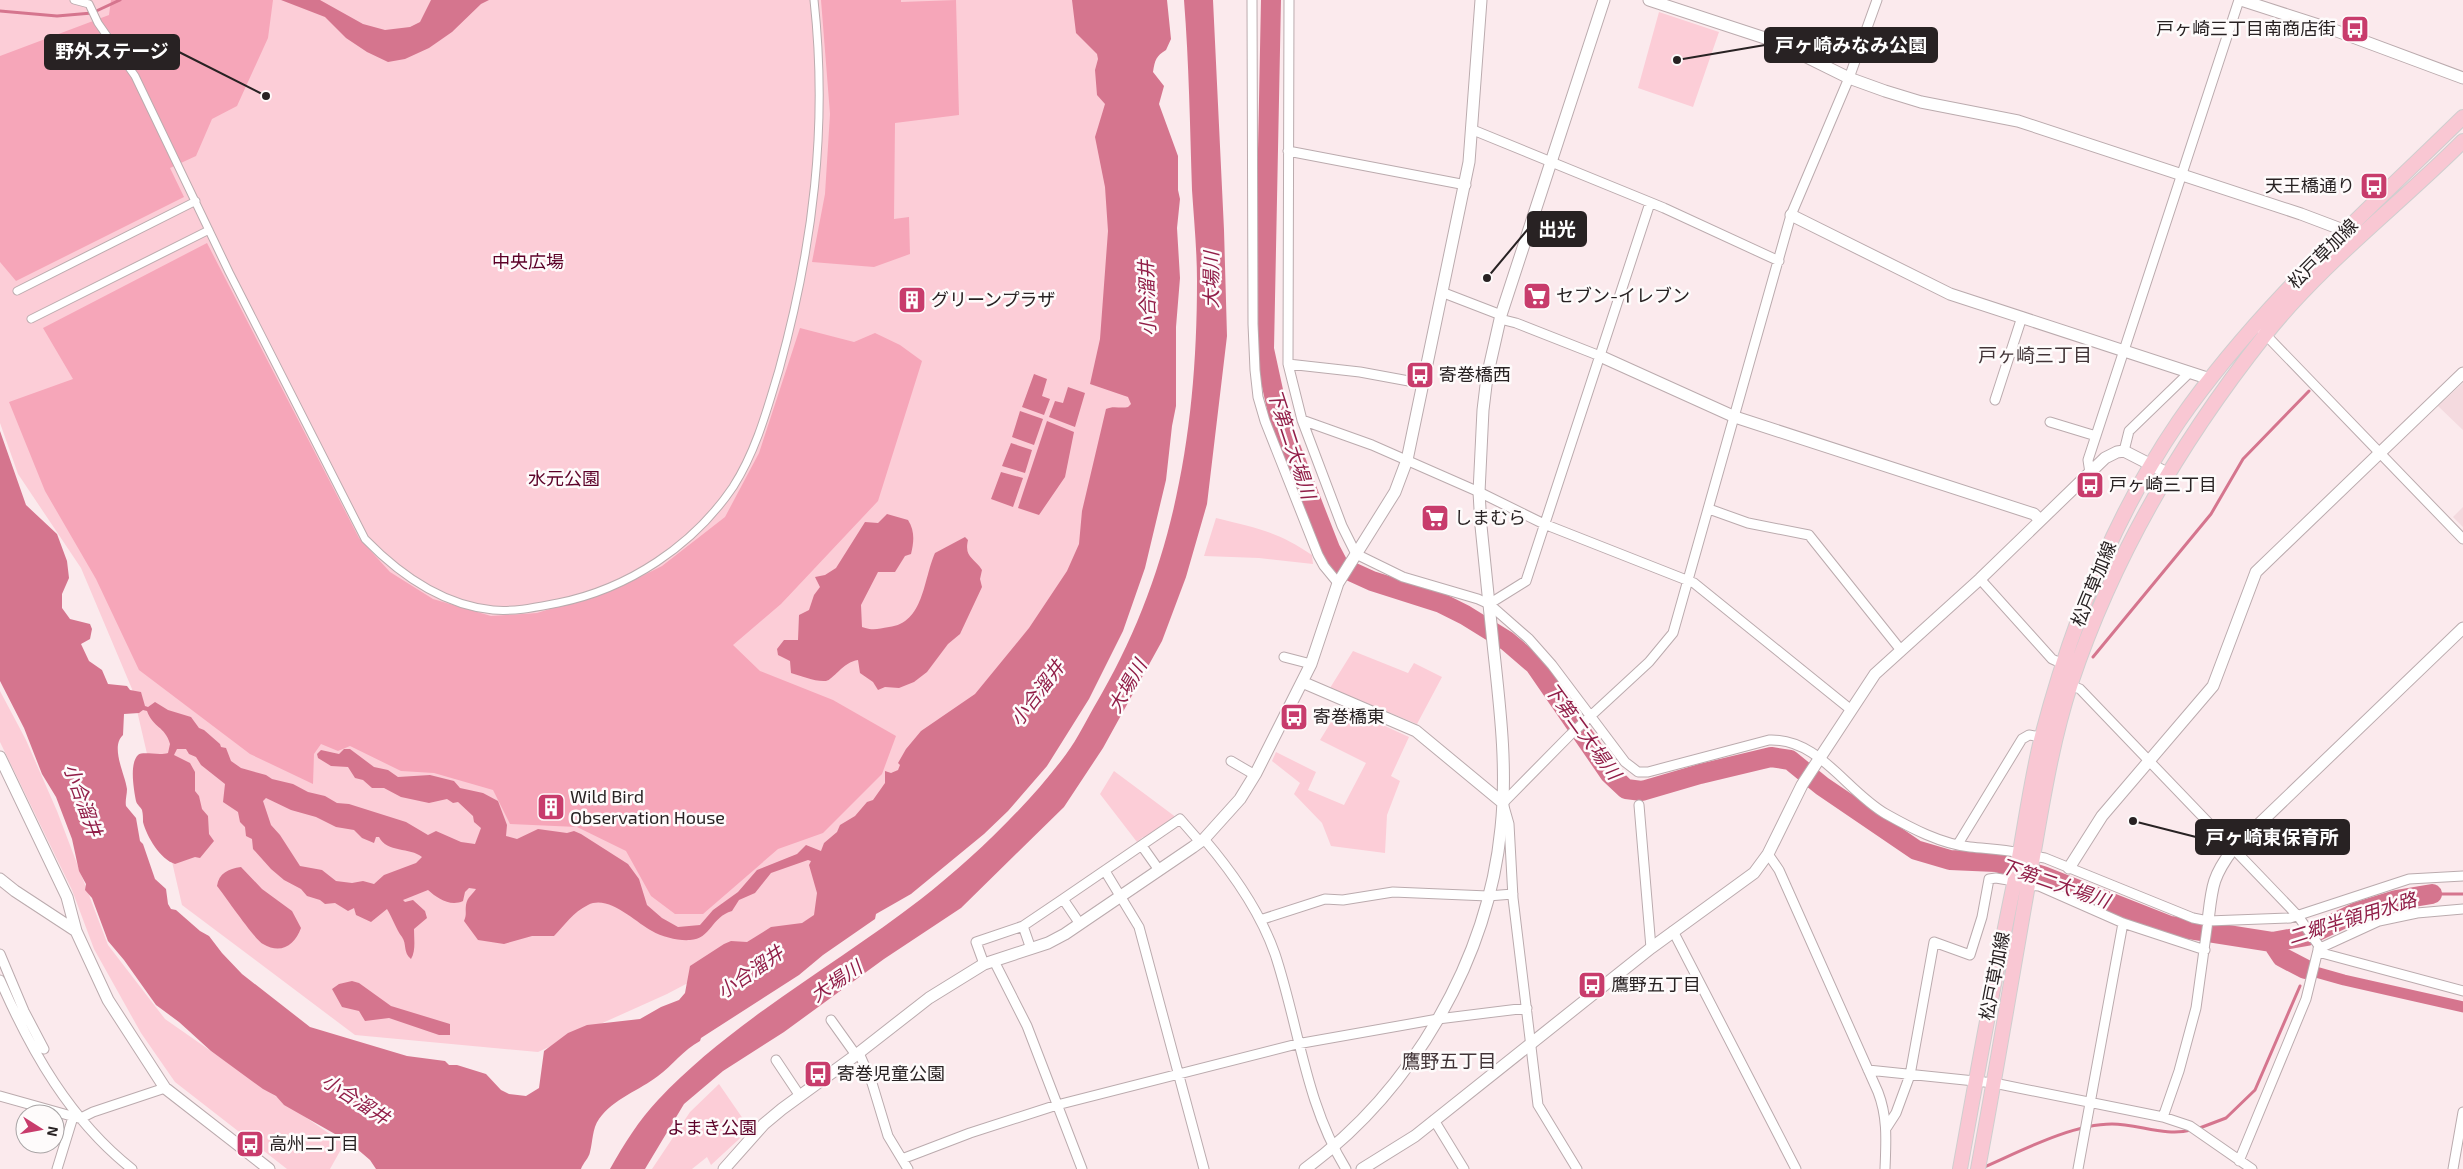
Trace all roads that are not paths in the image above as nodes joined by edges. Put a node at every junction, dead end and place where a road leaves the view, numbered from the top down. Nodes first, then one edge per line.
1 (74, 0) edge
2 (814, 0) edge
3 (1252, 0) edge
4 (1289, 0) edge
5 (1481, 0) edge
6 (1604, 0) edge
7 (1649, 0) edge
8 (1877, 0) edge
9 (2240, 0) edge
10 (90, 4) edge
11 (1848, 78) junction
12 (2463, 78) edge
13 (2463, 117) edge
14 (1473, 130) junction
15 (2463, 142) edge
16 (1288, 151) junction
17 (1552, 162) junction
18 (2182, 175) junction
19 (1466, 185) junction
20 (196, 202) junction
21 (1650, 202) junction
22 (1791, 215) junction
23 (209, 230) junction
24 (2346, 231) junction
25 (1779, 261) junction
26 (17, 291) dead end
27 (1444, 293) junction
28 (1500, 317) junction
29 (2022, 317) junction
30 (32, 319) dead end
31 (2255, 324) junction
32 (2265, 335) junction
33 (2124, 350) junction
34 (1600, 356) junction
35 (1288, 364) junction
36 (2190, 372) junction
37 (2463, 373) edge
38 (2210, 379) junction
39 (1425, 384) junction
40 (1995, 400) dead end
41 (1735, 417) junction
42 (1302, 420) junction
43 (2050, 422) dead end
44 (2096, 436) junction
45 (2124, 451) junction
46 (2380, 453) junction
47 (1408, 460) junction
48 (2152, 464) junction
49 (2090, 473) junction
50 (2166, 473) junction
51 (1479, 492) junction
52 (1709, 509) junction
53 (2040, 520) junction
54 (1544, 524) junction
55 (2463, 539) edge
56 (1354, 557) junction
57 (1980, 579) junction
58 (1688, 580) junction
59 (1340, 581) junction
60 (1489, 604) junction
61 (2463, 628) edge
62 (1900, 649) junction
63 (1284, 657) dead end
64 (1311, 664) junction
65 (2064, 664) junction
66 (1302, 682) junction
67 (2070, 685) junction
68 (1850, 709) junction
69 (1589, 718) junction
70 (2042, 737) junction
71 (0, 757) edge
72 (1819, 758) junction
73 (1231, 762) dead end
74 (2149, 762) junction
75 (1255, 775) junction
76 (1503, 803) junction
77 (1639, 805) dead end
78 (1202, 840) junction
79 (1958, 844) junction
80 (1142, 846) junction
81 (2233, 848) junction
82 (1768, 854) junction
83 (2026, 854) junction
84 (2069, 868) junction
85 (1159, 870) junction
86 (1104, 871) junction
87 (2463, 876) edge
88 (0, 879) edge
89 (2021, 883) junction
90 (1512, 894) junction
91 (1121, 895) junction
92 (1488, 896) junction
93 (1063, 899) junction
94 (2463, 909) edge
95 (2298, 916) junction
96 (1260, 920) junction
97 (2208, 921) junction
98 (2123, 923) junction
99 (1080, 924) junction
100 (1023, 926) junction
101 (76, 931) junction
102 (1673, 931) junction
103 (1651, 948) junction
104 (1031, 949) junction
105 (2205, 949) junction
106 (2318, 952) junction
107 (0, 954) edge
108 (989, 962) junction
109 (0, 980) edge
110 (2463, 991) edge
111 (1527, 1008) junction
112 (1438, 1018) junction
113 (831, 1020) dead end
114 (1298, 1044) junction
115 (1530, 1044) junction
116 (44, 1049) dead end
117 (858, 1054) junction
118 (776, 1060) dead end
119 (1868, 1070) junction
120 (1180, 1074) junction
121 (1910, 1074) junction
122 (1976, 1082) junction
123 (1994, 1083) junction
124 (166, 1088) junction
125 (0, 1096) edge
126 (800, 1096) junction
127 (2090, 1102) junction
128 (1057, 1105) junction
129 (2463, 1112) edge
130 (2162, 1117) junction
131 (79, 1118) junction
132 (1434, 1120) junction
133 (1887, 1127) junction
134 (1332, 1147) junction
135 (902, 1159) junction
136 (2240, 1161) junction
137 (127, 1167) edge
138 (57, 1169) edge
139 (269, 1169) edge
140 (724, 1169) edge
141 (908, 1169) edge
142 (1082, 1169) edge
143 (1204, 1169) edge
144 (1305, 1169) edge
145 (1346, 1169) edge
146 (1362, 1169) edge
147 (1464, 1169) edge
148 (1577, 1169) edge
149 (1796, 1169) edge
150 (1885, 1169) edge
151 (1960, 1169) edge
152 (1978, 1169) edge
153 (2078, 1169) edge
154 (2252, 1169) edge
155 (2453, 1169) edge

1 - 10 street
2 - 23 street
3 - 59 street
4 - 16 street
5 - 14 street
6 - 17 street
7 - 11 street
8 - 11 street
9 - 12 street
9 - 18 street
10 - 20 street
11 - 18 street
11 - 22 street
13 - 24 main road, 松戸草加線
14 - 17 street
14 - 19 street
15 - 32 main road, 松戸草加線
16 - 19 street
16 - 35 street
17 - 21 street
17 - 28 street
18 - 24 street
18 - 33 street
19 - 27 street
20 - 23 street
20 - 26 street
21 - 25 street
21 - 34 street
22 - 25 street
22 - 29 street
23 - 30 street
24 - 31 main road, 松戸草加線
25 - 41 street
27 - 28 street
27 - 39 street
28 - 34 street
28 - 51 street
29 - 33 street
29 - 40 street
31 - 32 street
31 - 38 main road, 松戸草加線
32 - 46 street
32 - 50 main road, 松戸草加線
33 - 36 street
33 - 44 street
34 - 41 street
34 - 54 street
35 - 39 street
35 - 42 street
36 - 38 street
36 - 45 street
37 - 46 street
38 - 48 main road, 松戸草加線
39 - 47 street
41 - 52 street
41 - 53 street
42 - 47 street
42 - 56 street
43 - 44 street
44 - 49 street
45 - 48 street
45 - 49 street
46 - 55 street
46 - 74 street
47 - 51 street
47 - 56 street
48 - 50 street
48 - 65 main road, 松戸草加線
49 - 53 street
50 - 67 main road, 松戸草加線
51 - 54 street
51 - 60 street
52 - 58 street
52 - 62 street
53 - 57 street
54 - 58 street
54 - 60 street
56 - 59 street
56 - 60 street
57 - 62 street
57 - 65 street
58 - 68 street
58 - 69 street
59 - 64 street
60 - 69 street
60 - 76 street
61 - 81 street
62 - 68 street
63 - 64 street
64 - 66 street
65 - 70 main road, 松戸草加線
66 - 75 street
66 - 76 street
67 - 74 street
67 - 83 main road, 松戸草加線
68 - 72 street
69 - 72 street
69 - 76 street
70 - 79 street
70 - 83 main road, 松戸草加線
71 - 101 street
72 - 79 street
72 - 82 street
73 - 75 street
74 - 81 street
74 - 84 street
75 - 78 street
76 - 90 street
76 - 92 street
77 - 103 street
78 - 80 street
78 - 85 street
78 - 96 street
79 - 83 street
80 - 85 street
80 - 86 street
81 - 95 street
81 - 97 street
82 - 102 street
82 - 119 street
83 - 84 street
83 - 89 main road, 松戸草加線
84 - 97 street
85 - 91 street
86 - 91 street
86 - 93 street
87 - 95 street
88 - 101 street
89 - 98 street
89 - 121 street
89 - 122 main road, 松戸草加線
89 - 123 main road, 松戸草加線
90 - 92 street
90 - 111 street
91 - 99 street
91 - 120 street
92 - 96 street
92 - 112 street
93 - 99 street
93 - 100 street
94 - 106 street
95 - 97 street
95 - 106 street
96 - 114 street
97 - 105 street
98 - 105 street
98 - 127 street
99 - 104 street
100 - 104 street
100 - 108 street
101 - 124 street
102 - 103 street
102 - 149 street
103 - 115 street
104 - 108 street
105 - 130 street
106 - 110 street
106 - 136 street
107 - 116 street
108 - 117 street
108 - 128 street
109 - 131 street
111 - 112 street
111 - 115 street
112 - 114 street
112 - 134 street
113 - 117 street
114 - 120 street
114 - 134 street
115 - 132 street
115 - 148 street
117 - 126 street
117 - 135 street
118 - 126 street
119 - 121 street
119 - 133 street
120 - 128 street
120 - 143 street
121 - 122 street
121 - 133 street
122 - 123 street
122 - 151 main road, 松戸草加線
123 - 127 street
123 - 152 main road, 松戸草加線
124 - 131 street
124 - 139 street
125 - 131 street
126 - 140 street
127 - 130 street
127 - 153 street
128 - 135 street
128 - 142 street
129 - 155 street
130 - 136 street
131 - 137 street
131 - 138 street
132 - 146 street
132 - 147 street
133 - 150 street
134 - 144 street
134 - 145 street
135 - 141 street
136 - 154 street

